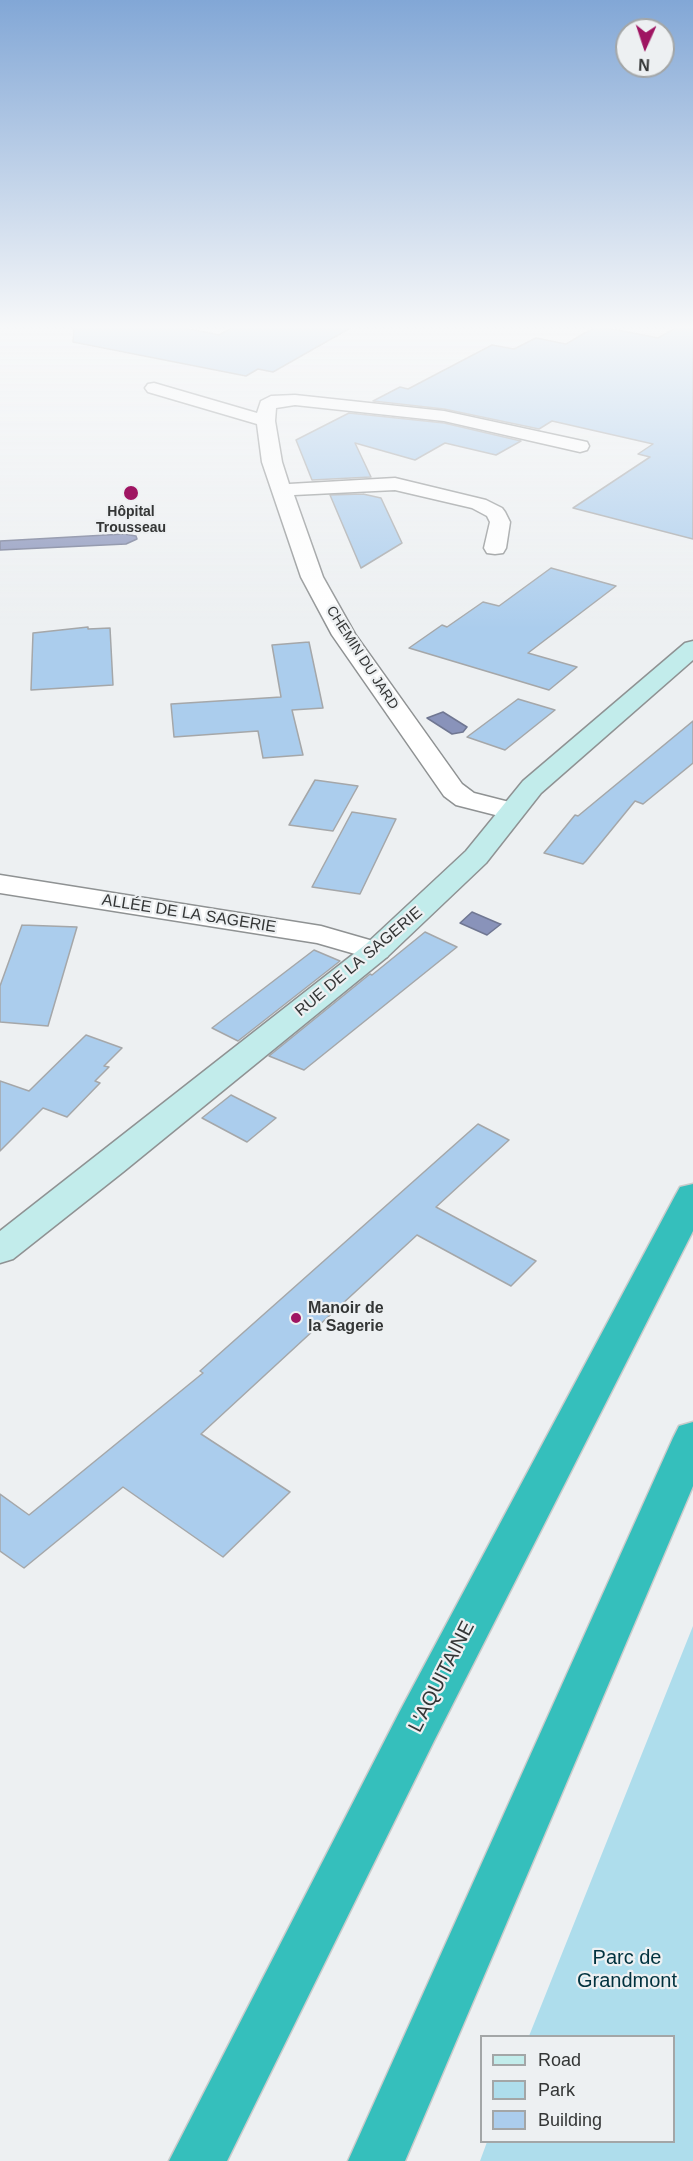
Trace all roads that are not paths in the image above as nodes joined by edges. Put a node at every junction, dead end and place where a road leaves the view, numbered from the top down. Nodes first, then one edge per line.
1 (267, 427) edge
2 (496, 427) edge
3 (580, 446) dead end
4 (282, 490) junction
5 (495, 548) dead end
6 (693, 648) edge
7 (511, 811) junction
8 (0, 884) edge
9 (376, 951) junction
10 (693, 1196) edge
11 (0, 1250) edge
12 (693, 1438) edge
13 (197, 2161) edge
14 (376, 2161) edge

1 - 4 street, CHEMIN DU JARD
2 - 3 street
4 - 5 street
4 - 7 street, CHEMIN DU JARD
6 - 7 street, RUE DE LA SAGERIE
7 - 9 street, RUE DE LA SAGERIE
8 - 9 street, ALLÉE DE LA SAGERIE
9 - 11 street, RUE DE LA SAGERIE
10 - 13 highway, L'AQUITAINE
12 - 14 highway

